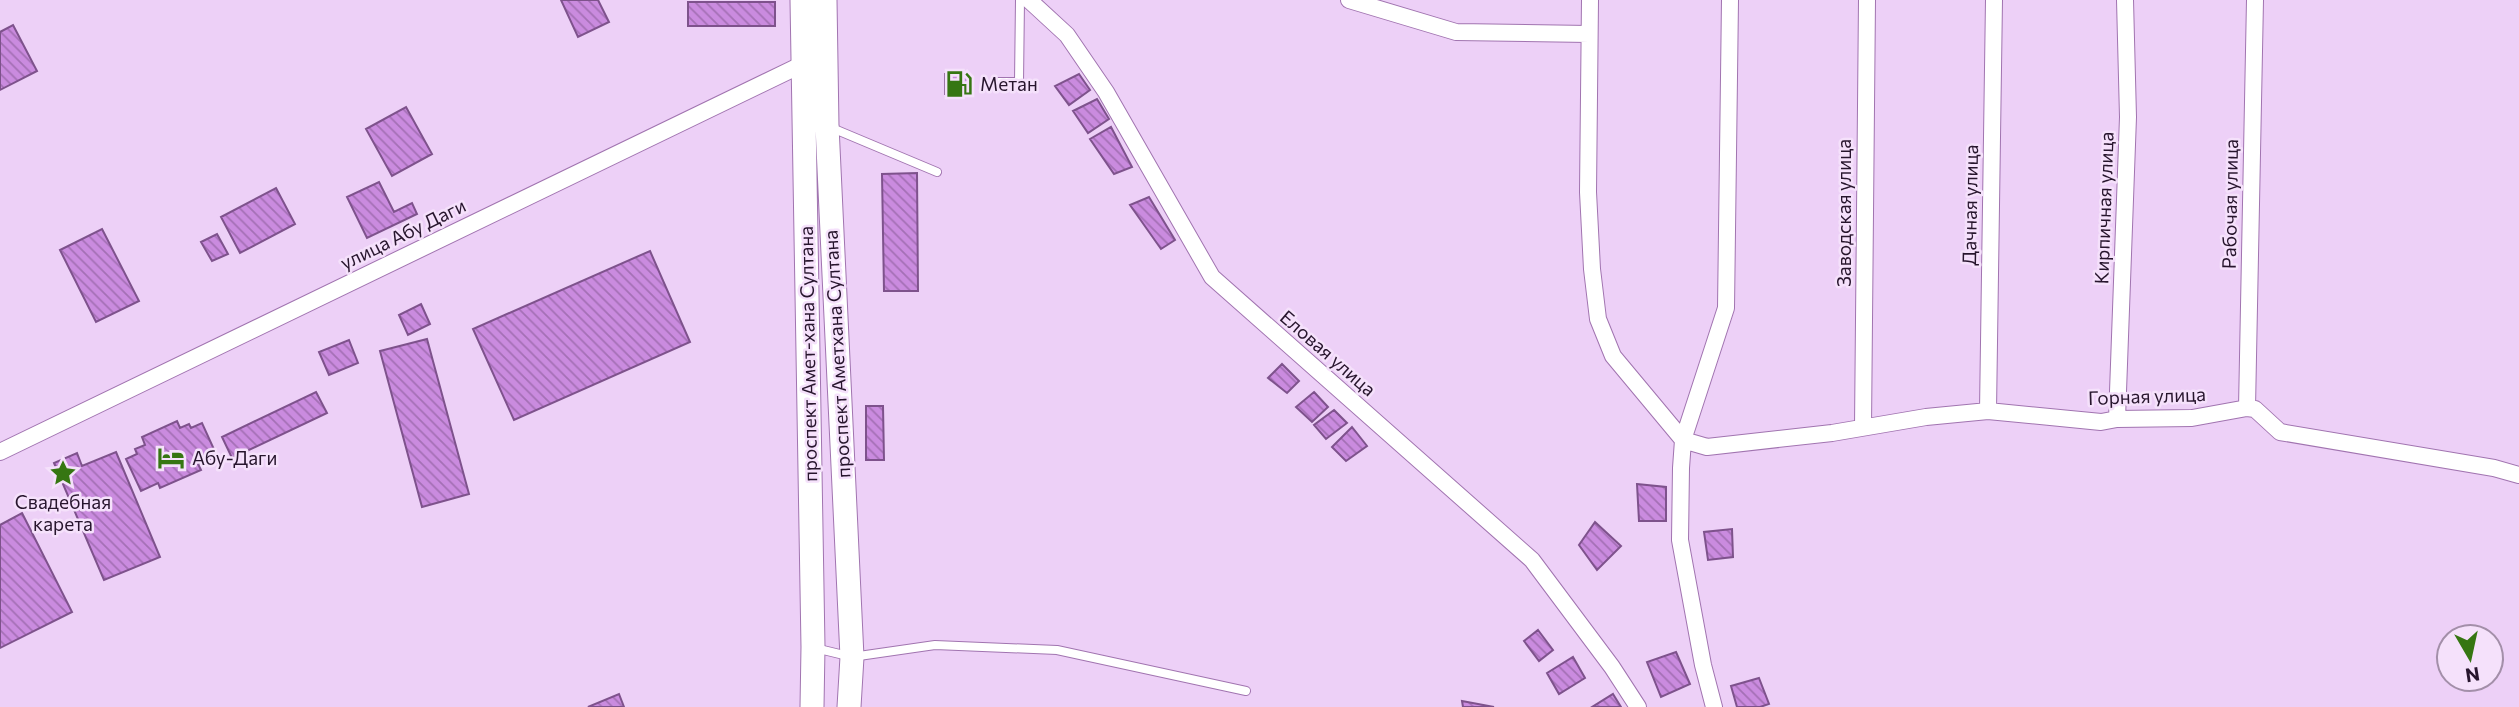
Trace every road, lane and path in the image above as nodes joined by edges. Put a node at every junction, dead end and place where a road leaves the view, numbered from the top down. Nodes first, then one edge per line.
1 (802, 0) edge
2 (825, 0) edge
3 (1020, 0) edge
4 (1029, 0) edge
5 (1349, 0) edge
6 (1590, 0) edge
7 (1730, 0) edge
8 (1867, 0) edge
9 (1994, 0) edge
10 (2125, 0) edge
11 (2255, 0) edge
12 (1590, 34) junction
13 (803, 64) junction
14 (826, 71) junction
15 (995, 82) dead end
16 (804, 114) junction
17 (827, 126) junction
18 (937, 172) dead end
19 (2247, 408) junction
20 (1988, 411) junction
21 (2117, 418) junction
22 (1863, 427) junction
23 (1683, 440) junction
24 (0, 452) edge
25 (2519, 475) edge
26 (813, 647) junction
27 (852, 657) junction
28 (1246, 691) dead end
29 (812, 707) edge
30 (849, 707) edge
31 (1638, 707) edge
32 (1714, 707) edge

1 - 13 main road, проспект Амет-хана Султана
2 - 14 main road, проспект Аметхана Султана
3 - 15 lane
4 - 31 street, Еловая улица
5 - 12 street
6 - 12 street
7 - 23 street
8 - 22 street, Заводская улица
9 - 20 street, Дачная улица
10 - 21 street, Кирпичная улица
11 - 19 street, Рабочая улица
12 - 23 street
13 - 14 street
13 - 16 main road, проспект Амет-хана Султана
13 - 24 street, улица Абу Даги
14 - 17 main road, проспект Аметхана Султана
16 - 17 lane
16 - 26 main road, проспект Амет-хана Султана
17 - 18 lane
17 - 27 main road, проспект Аметхана Султана
19 - 21 street, Горная улица
19 - 25 street
20 - 21 street, Горная улица
20 - 22 street, Горная улица
22 - 23 street, Горная улица
23 - 32 street
26 - 27 lane
26 - 29 main road, проспект Амет-хана Султана
27 - 28 lane
27 - 30 main road, проспект Аметхана Султана

